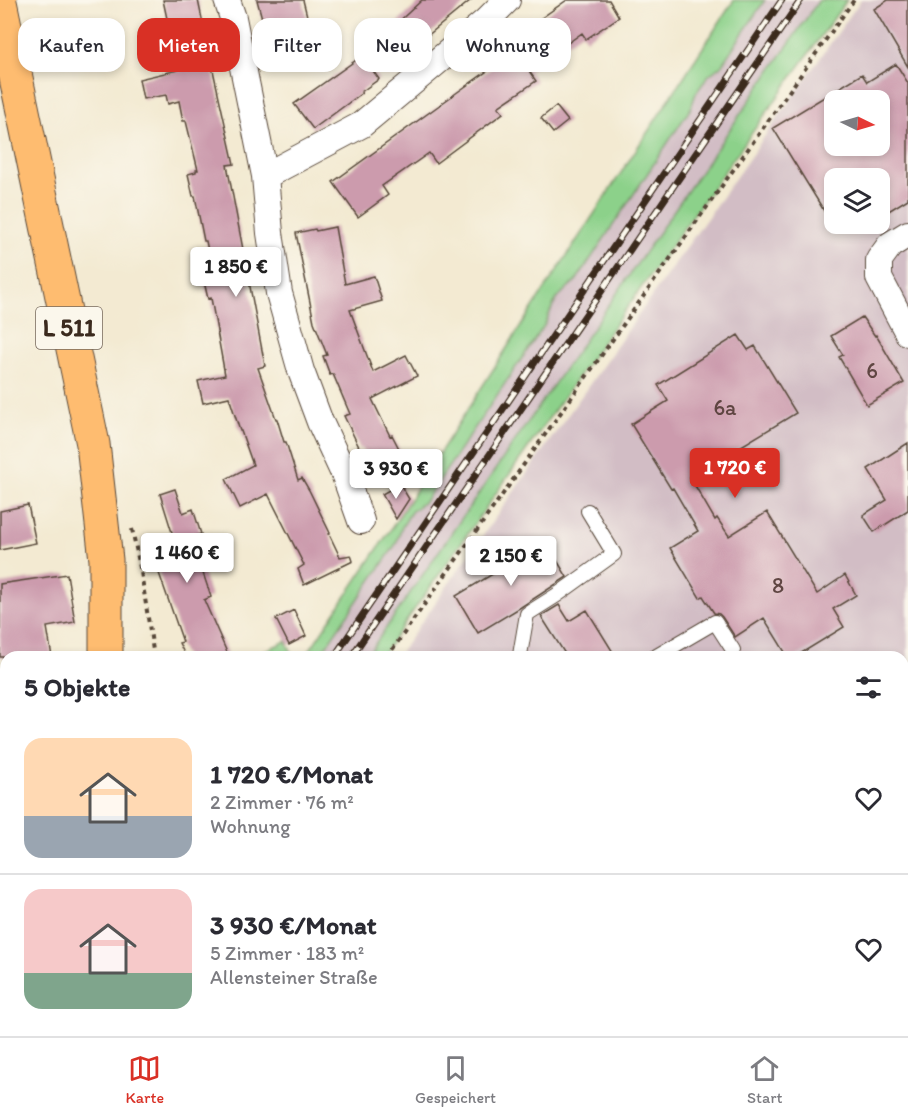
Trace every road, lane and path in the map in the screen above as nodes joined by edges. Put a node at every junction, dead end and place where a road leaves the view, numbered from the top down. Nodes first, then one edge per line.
1 (227, 0) edge
2 (507, 0) edge
3 (854, 0) edge
4 (0, 2) edge
5 (266, 176) junction
6 (908, 234) edge
7 (908, 333) edge
8 (588, 511) dead end
9 (361, 521) dead end
10 (733, 650) dead end
11 (106, 651) edge
12 (391, 651) edge
13 (521, 651) edge
14 (665, 651) edge

1 - 5 street
2 - 5 street
3 - 12 path
4 - 11 main road, L 511
5 - 9 street
6 - 7 street
8 - 13 lane
10 - 14 lane

